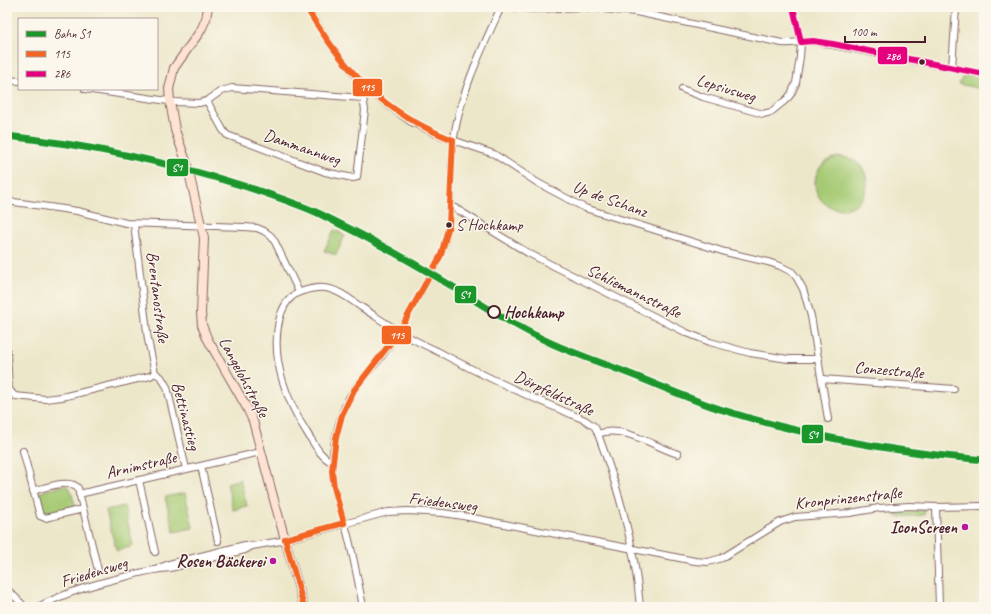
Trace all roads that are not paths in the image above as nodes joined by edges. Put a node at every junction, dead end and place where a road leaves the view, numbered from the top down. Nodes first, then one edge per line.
1 (208, 7) edge
2 (306, 7) edge
3 (502, 7) edge
4 (510, 7) edge
5 (793, 7) edge
6 (956, 7) edge
7 (636, 10) edge
8 (801, 42) junction
9 (952, 68) junction
10 (984, 74) edge
11 (7, 80) edge
12 (18, 81) edge
13 (682, 89) dead end
14 (92, 90) edge
15 (370, 91) junction
16 (363, 98) junction
17 (170, 101) junction
18 (207, 101) junction
19 (453, 140) junction
20 (7, 201) edge
21 (450, 207) junction
22 (134, 224) junction
23 (201, 226) junction
24 (299, 292) junction
25 (399, 332) junction
26 (7, 351) edge
27 (819, 359) junction
28 (155, 373) junction
29 (822, 379) junction
30 (8, 388) edge
31 (954, 389) dead end
32 (828, 418) dead end
33 (598, 434) junction
34 (23, 451) dead end
35 (261, 452) junction
36 (678, 454) dead end
37 (332, 463) junction
38 (201, 466) junction
39 (186, 469) junction
40 (139, 480) junction
41 (33, 491) junction
42 (79, 494) junction
43 (984, 506) edge
44 (936, 507) junction
45 (83, 509) junction
46 (344, 523) junction
47 (285, 540) junction
48 (218, 541) dead end
49 (632, 549) junction
50 (155, 552) dead end
51 (98, 570) dead end
52 (7, 589) edge
53 (25, 607) edge
54 (38, 607) edge
55 (304, 607) edge
56 (363, 607) edge
57 (640, 607) edge
58 (939, 607) edge

1 - 17 street, Langelohstraße
2 - 15 street, Up de Schanz
3 - 19 street
4 - 7 street
5 - 8 street
6 - 9 street
7 - 8 street
8 - 9 street
8 - 13 street, Lepsiusweg
9 - 10 street
11 - 12 street
14 - 17 street
15 - 16 street
15 - 19 street, Up de Schanz
16 - 18 street
16 - 18 street, Dammannweg
17 - 18 street
17 - 23 street, Langelohstraße
19 - 21 street
19 - 27 street, Up de Schanz
20 - 22 street
21 - 25 street
21 - 27 street, Schliemannstraße
22 - 23 street
22 - 28 street, Brentanostraße
23 - 24 street
23 - 35 street, Langelohstraße
24 - 25 street, Dörpfeldstraße
24 - 37 street
25 - 33 street, Dörpfeldstraße
25 - 37 street
26 - 30 street
27 - 29 street, Up de Schanz
28 - 30 street
28 - 39 street, Bettinastieg
29 - 31 street, Conzestraße
29 - 32 street, Up de Schanz
33 - 36 street
33 - 49 street, Dörpfeldstraße
34 - 41 street
35 - 38 street, Arnimstraße
35 - 47 street, Langelohstraße
37 - 46 street
38 - 39 street, Arnimstraße
38 - 48 street
39 - 40 street, Arnimstraße
40 - 42 street, Arnimstraße
40 - 50 street
41 - 42 street
41 - 45 street
42 - 45 street
43 - 44 street, Kronprinzenstraße
44 - 49 street, Kronprinzenstraße
44 - 58 street
45 - 51 street
46 - 47 street, Friedensweg
46 - 49 street, Friedensweg
46 - 56 street
47 - 54 street, Friedensweg
47 - 55 street, Langelohstraße
49 - 57 street, Dörpfeldstraße
52 - 53 street

